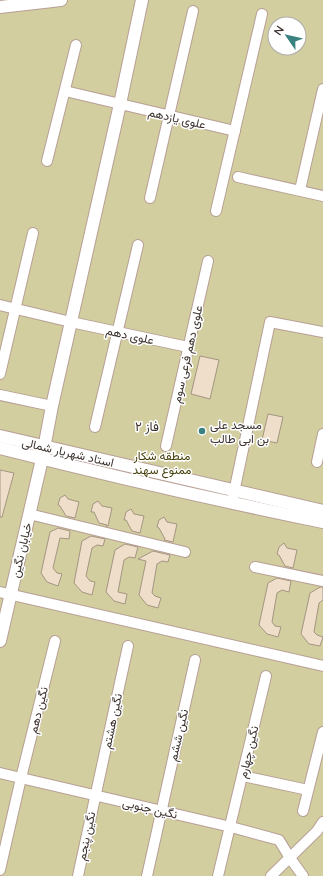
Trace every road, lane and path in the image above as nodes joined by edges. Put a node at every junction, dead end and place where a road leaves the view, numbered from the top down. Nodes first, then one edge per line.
1 (61, 0) edge
2 (142, 0) edge
3 (0, 7) edge
4 (193, 10) dead end
5 (262, 14) dead end
6 (76, 45) dead end
7 (323, 89) edge
8 (65, 91) junction
9 (120, 104) junction
10 (170, 116) junction
11 (235, 131) junction
12 (47, 161) dead end
13 (238, 177) dead end
14 (300, 190) junction
15 (323, 196) edge
16 (150, 198) dead end
17 (216, 211) dead end
18 (33, 233) dead end
19 (138, 245) dead end
20 (208, 262) dead end
21 (0, 305) edge
22 (16, 308) junction
23 (71, 322) junction
24 (118, 332) junction
25 (323, 332) edge
26 (188, 347) junction
27 (0, 374) edge
28 (0, 396) edge
29 (52, 406) junction
30 (95, 427) dead end
31 (323, 434) edge
32 (0, 436) edge
33 (45, 446) junction
34 (166, 446) dead end
35 (0, 448) edge
36 (42, 459) junction
37 (317, 462) dead end
38 (234, 491) junction
39 (231, 503) junction
40 (323, 511) edge
41 (29, 514) junction
42 (323, 522) edge
43 (185, 552) dead end
44 (256, 567) dead end
45 (323, 581) edge
46 (5, 594) edge
47 (0, 640) edge
48 (55, 641) dead end
49 (128, 646) dead end
50 (195, 660) dead end
51 (323, 666) edge
52 (266, 676) dead end
53 (323, 732) edge
54 (0, 773) edge
55 (242, 776) junction
56 (21, 778) junction
57 (308, 790) junction
58 (95, 795) junction
59 (161, 811) junction
60 (303, 811) dead end
61 (323, 822) edge
62 (230, 827) junction
63 (290, 858) junction
64 (0, 870) edge
65 (78, 876) edge
66 (147, 876) edge
67 (218, 876) edge
68 (271, 876) edge
69 (303, 876) edge

1 - 3 street
2 - 9 street, خیابان نگین
4 - 10 street
5 - 11 street
6 - 8 street
7 - 14 street
8 - 9 street, علوی یازدهم
8 - 12 street
9 - 10 street, علوی یازدهم
9 - 23 street, خیابان نگین
10 - 11 street, علوی یازدهم
10 - 16 street
11 - 17 street
13 - 14 street
14 - 15 street
18 - 22 street
19 - 24 street
20 - 26 street, علوی دهم فرعی سوم
21 - 22 street, علوی دهم
22 - 23 street, علوی دهم
22 - 27 street
23 - 24 street, علوی دهم
23 - 29 street, خیابان نگین
24 - 26 street, علوی دهم
24 - 30 street
25 - 38 street
26 - 34 street, علوی دهم فرعی سوم
28 - 29 street
29 - 33 street, خیابان نگین
31 - 37 street
32 - 33 street, استاد شهریار شمالی
33 - 36 street, خیابان نگین
33 - 38 street, استاد شهریار شمالی
35 - 36 street, استاد شهریار شمالی
36 - 39 street, استاد شهریار شمالی
36 - 41 street, خیابان نگین
38 - 39 street
38 - 40 street, استاد شهریار شمالی
39 - 42 street, استاد شهریار شمالی
41 - 43 street
41 - 46 street, خیابان نگین
44 - 45 street
46 - 47 street, خیابان نگین
46 - 51 street
48 - 56 street, نگین دهم
49 - 58 street, نگین هشتم
50 - 59 street, نگین ششم
52 - 55 street, نگین چهارم
53 - 57 street
54 - 56 street, نگین جنوبی
55 - 57 street
55 - 62 street, نگین چهارم
56 - 58 street, نگین جنوبی
56 - 64 street, نگین دهم
57 - 60 street
58 - 59 street, نگین جنوبی
58 - 65 street, نگین پنجم
59 - 62 street, نگین جنوبی
59 - 66 street, نگین ششم
61 - 63 street
62 - 63 street, نگین جنوبی
62 - 67 street, نگین چهارم
63 - 68 street
63 - 69 street, نگین جنوبی

